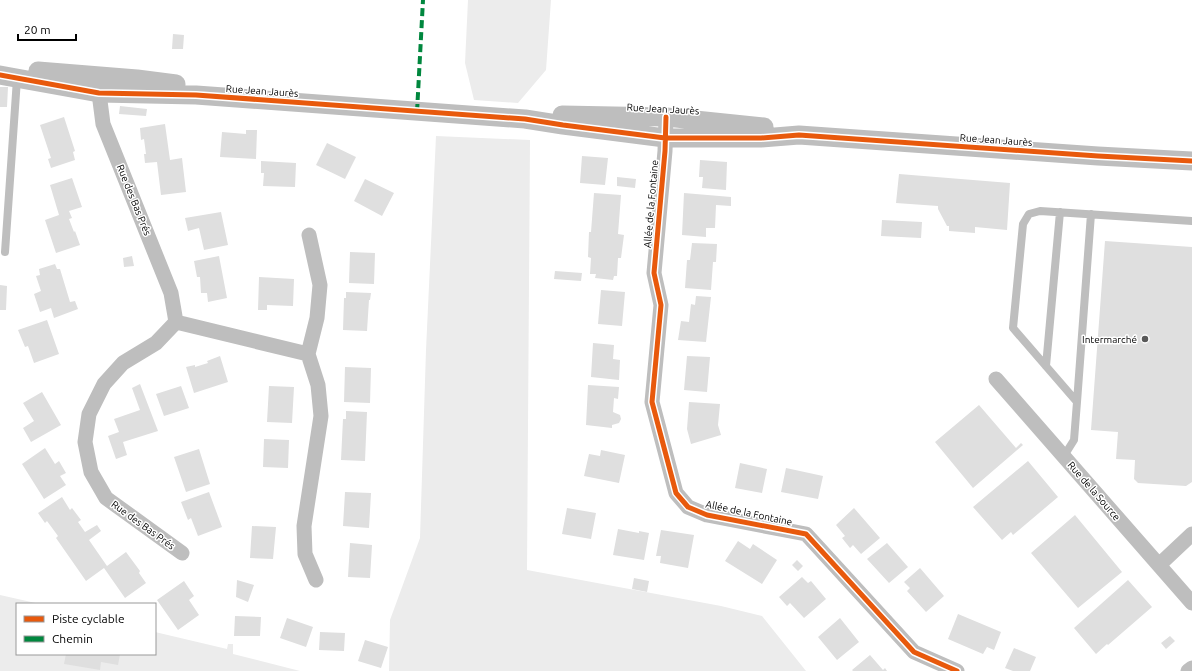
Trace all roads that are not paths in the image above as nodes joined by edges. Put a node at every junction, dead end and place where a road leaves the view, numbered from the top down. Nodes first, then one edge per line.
1 (0, 69) edge
2 (9, 77) edge
3 (100, 84) junction
4 (666, 117) junction
5 (524, 119) junction
6 (799, 135) junction
7 (665, 138) junction
8 (1098, 156) junction
9 (1192, 161) edge
10 (1192, 173) edge
11 (1060, 212) junction
12 (1091, 214) junction
13 (1192, 221) edge
14 (309, 235) dead end
15 (5, 252) dead end
16 (176, 322) junction
17 (308, 354) junction
18 (1046, 366) junction
19 (996, 379) dead end
20 (1078, 402) junction
21 (1064, 456) junction
22 (1192, 534) edge
23 (182, 553) dead end
24 (1159, 565) junction
25 (316, 580) dead end
26 (1192, 603) edge
27 (1192, 668) edge
28 (957, 671) edge
29 (1188, 671) edge

1 - 3 street, Rue Jean Jaurès
2 - 3 street, Rue Jean Jaurès
2 - 15 lane
3 - 5 street, Rue Jean Jaurès
3 - 16 street, Rue des Bas Prés
4 - 5 street, Rue Jean Jaurès
4 - 6 street, Rue Jean Jaurès
4 - 7 street, Allée de la Fontaine
5 - 7 street, Rue Jean Jaurès
6 - 7 street, Rue Jean Jaurès
6 - 8 street, Rue Jean Jaurès
7 - 28 street, Allée de la Fontaine
8 - 9 street, Rue Jean Jaurès
8 - 10 street, Rue Jean Jaurès
11 - 12 lane
11 - 18 lane
11 - 18 lane
12 - 13 lane
12 - 20 lane
14 - 17 street
16 - 17 street
16 - 23 street, Rue des Bas Prés
17 - 25 street
18 - 20 lane
19 - 21 street, Rue de la Source
20 - 21 lane
21 - 24 street, Rue de la Source
22 - 24 street
24 - 26 street, Rue de la Source
27 - 29 street

